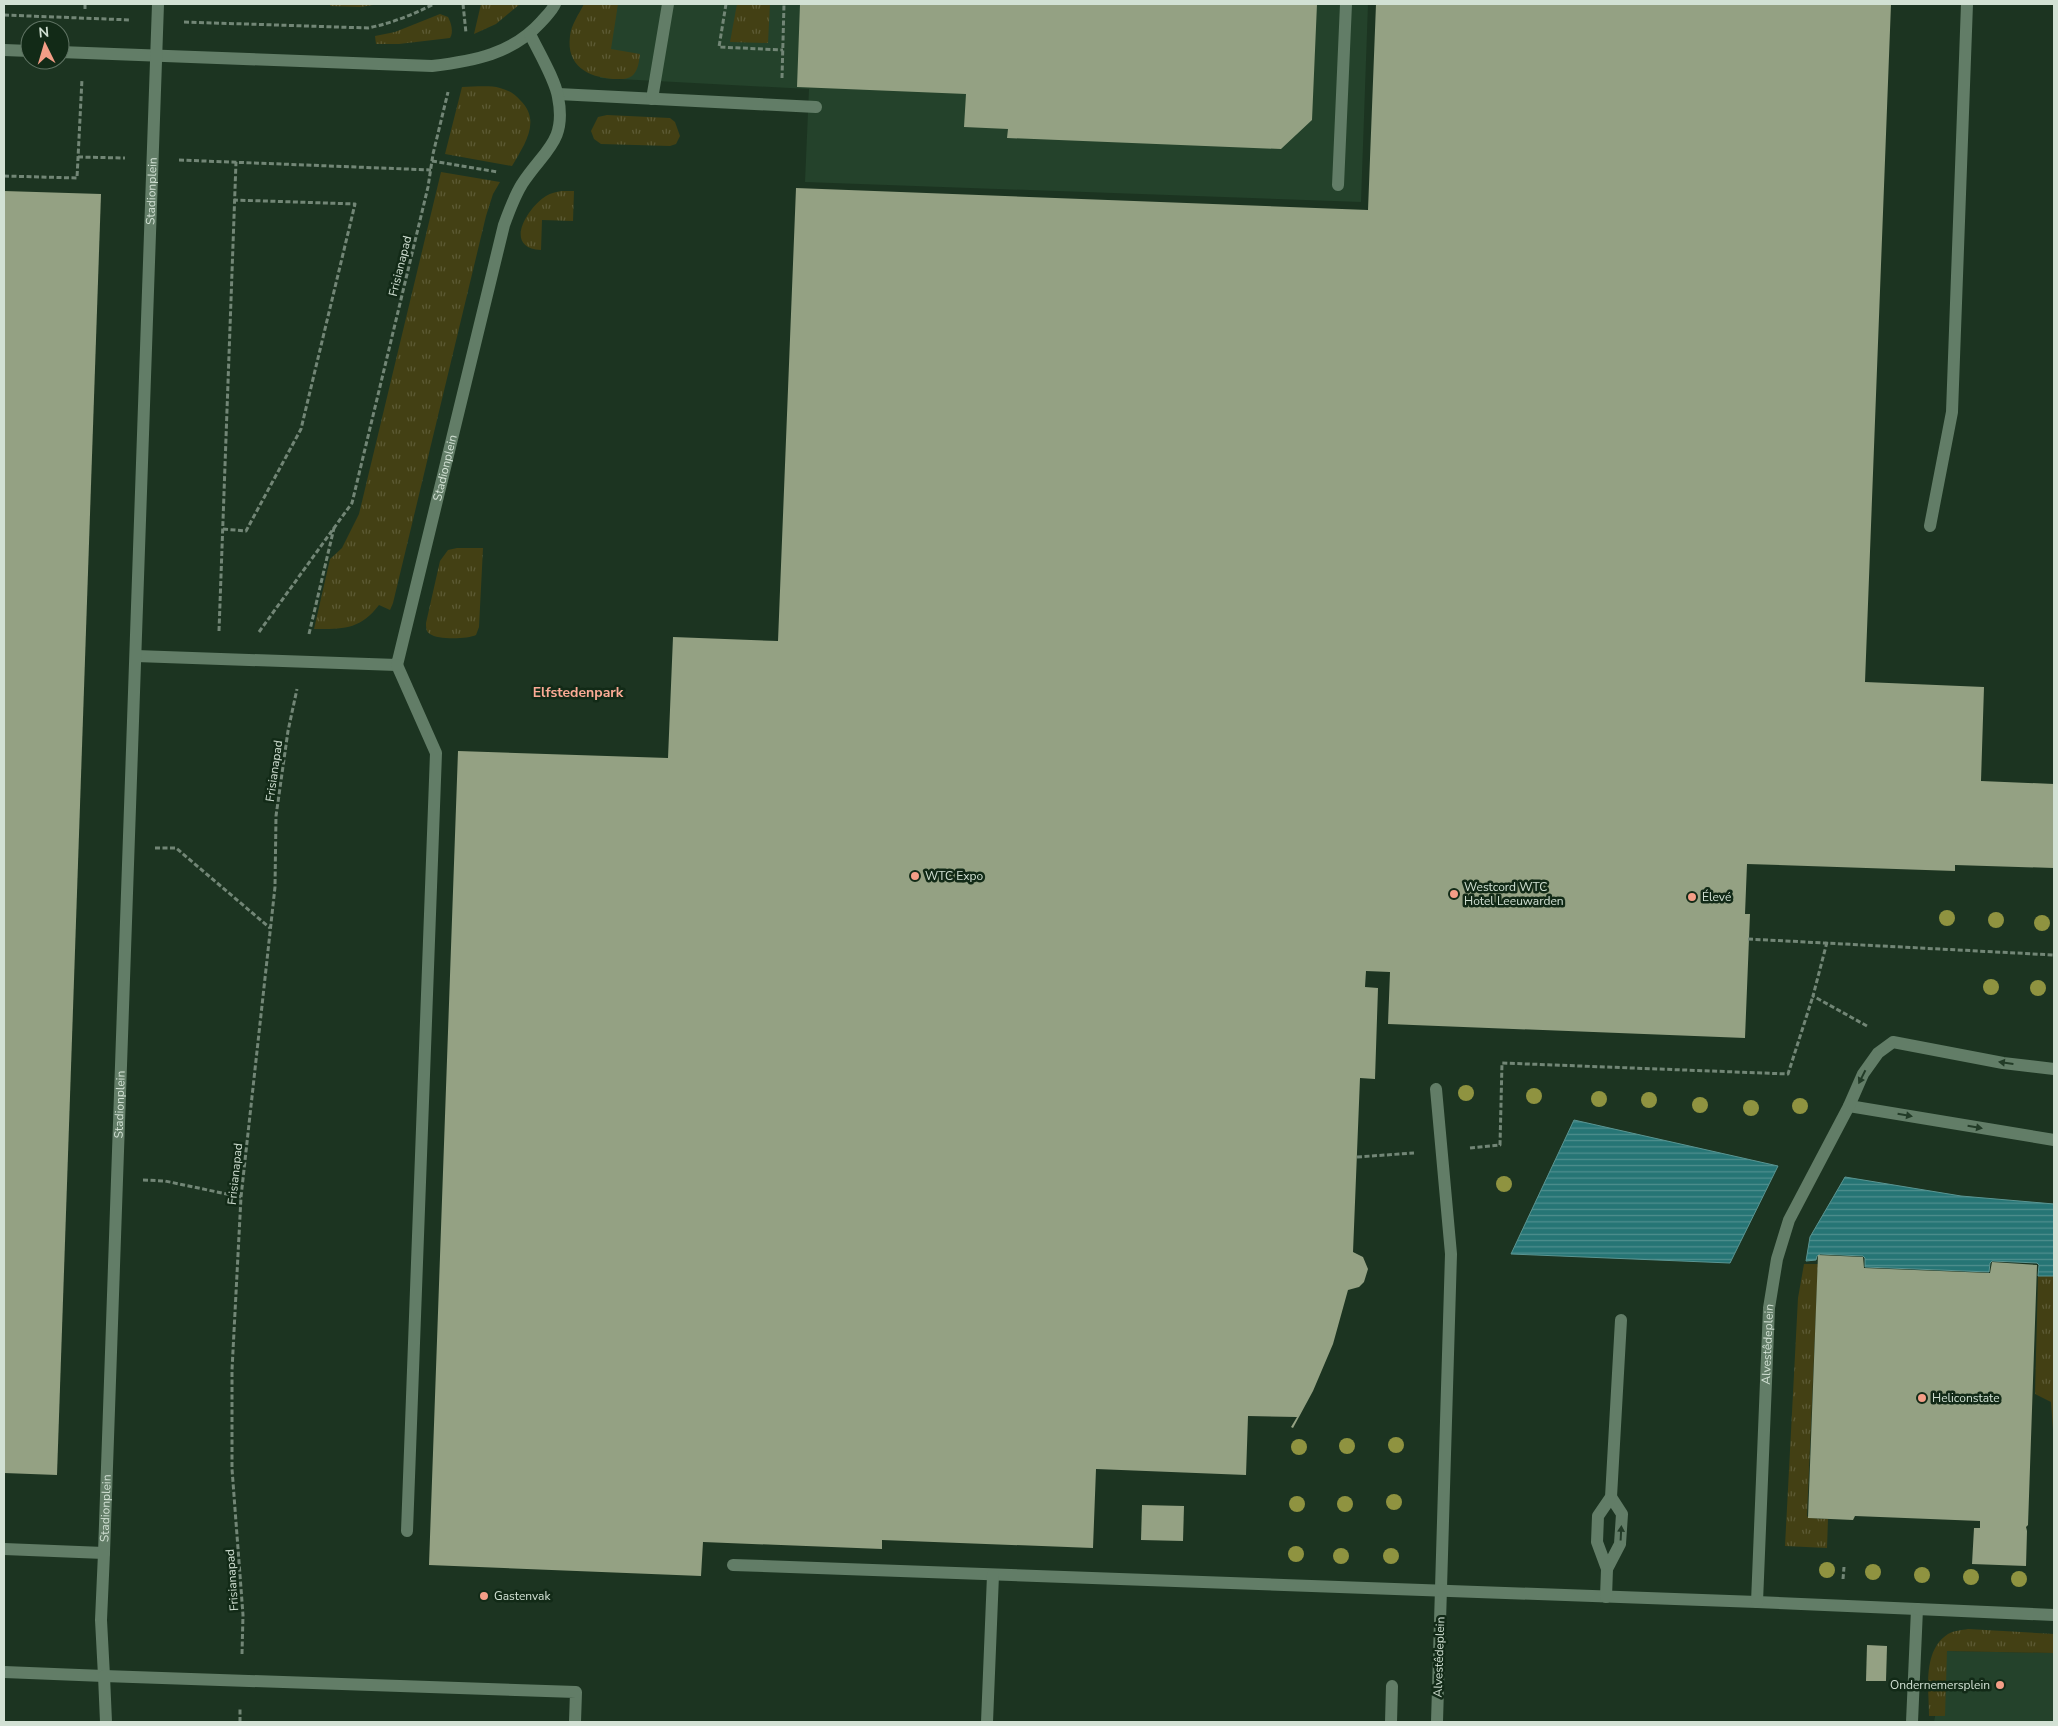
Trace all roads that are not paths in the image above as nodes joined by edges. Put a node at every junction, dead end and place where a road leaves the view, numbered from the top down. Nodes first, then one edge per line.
1 (158, 4) edge
2 (555, 4) edge
3 (668, 4) edge
4 (1346, 4) edge
5 (1967, 4) edge
6 (530, 34) junction
7 (4, 50) edge
8 (20, 51) edge
9 (70, 52) edge
10 (156, 56) junction
11 (558, 94) junction
12 (652, 99) junction
13 (816, 108) dead end
14 (1338, 185) dead end
15 (1930, 526) dead end
16 (136, 656) junction
17 (397, 665) junction
18 (2054, 1069) edge
19 (1436, 1089) dead end
20 (1849, 1106) junction
21 (2054, 1140) edge
22 (1621, 1320) dead end
23 (1611, 1497) junction
24 (408, 1531) dead end
25 (4, 1549) edge
26 (104, 1552) junction
27 (733, 1565) dead end
28 (1607, 1569) junction
29 (993, 1575) junction
30 (1441, 1591) junction
31 (1606, 1597) junction
32 (1757, 1602) junction
33 (1917, 1610) junction
34 (2054, 1615) edge
35 (4, 1672) edge
36 (104, 1676) junction
37 (1392, 1686) dead end
38 (106, 1722) edge
39 (575, 1722) edge
40 (987, 1722) edge
41 (1391, 1722) edge
42 (1437, 1722) edge
43 (1912, 1722) edge

1 - 10 street, Stadionplein
2 - 6 street
3 - 12 street
4 - 14 street
5 - 15 street
6 - 10 street
6 - 11 street, Stadionplein
7 - 8 street
9 - 10 street
10 - 16 street, Stadionplein
11 - 12 street
11 - 17 street, Stadionplein
12 - 13 street
16 - 17 street
16 - 26 street, Stadionplein
17 - 24 street
18 -> 20 street, Alvestêdeplein
19 - 30 street, Alvestêdeplein
20 -> 21 street
20 - 32 street, Alvestêdeplein
22 - 23 street
23 - 28 street
28 -> 23 street
25 - 26 street, Stadionplein
26 - 36 street, Stadionplein
27 - 29 street
28 - 31 street
29 - 30 street
29 - 40 street
30 - 31 street
30 - 42 street, Alvestêdeplein
31 - 32 street
32 - 33 street
33 - 34 street
33 - 43 street
35 - 36 street
36 - 38 street, Stadionplein
36 - 39 street
37 - 41 street

